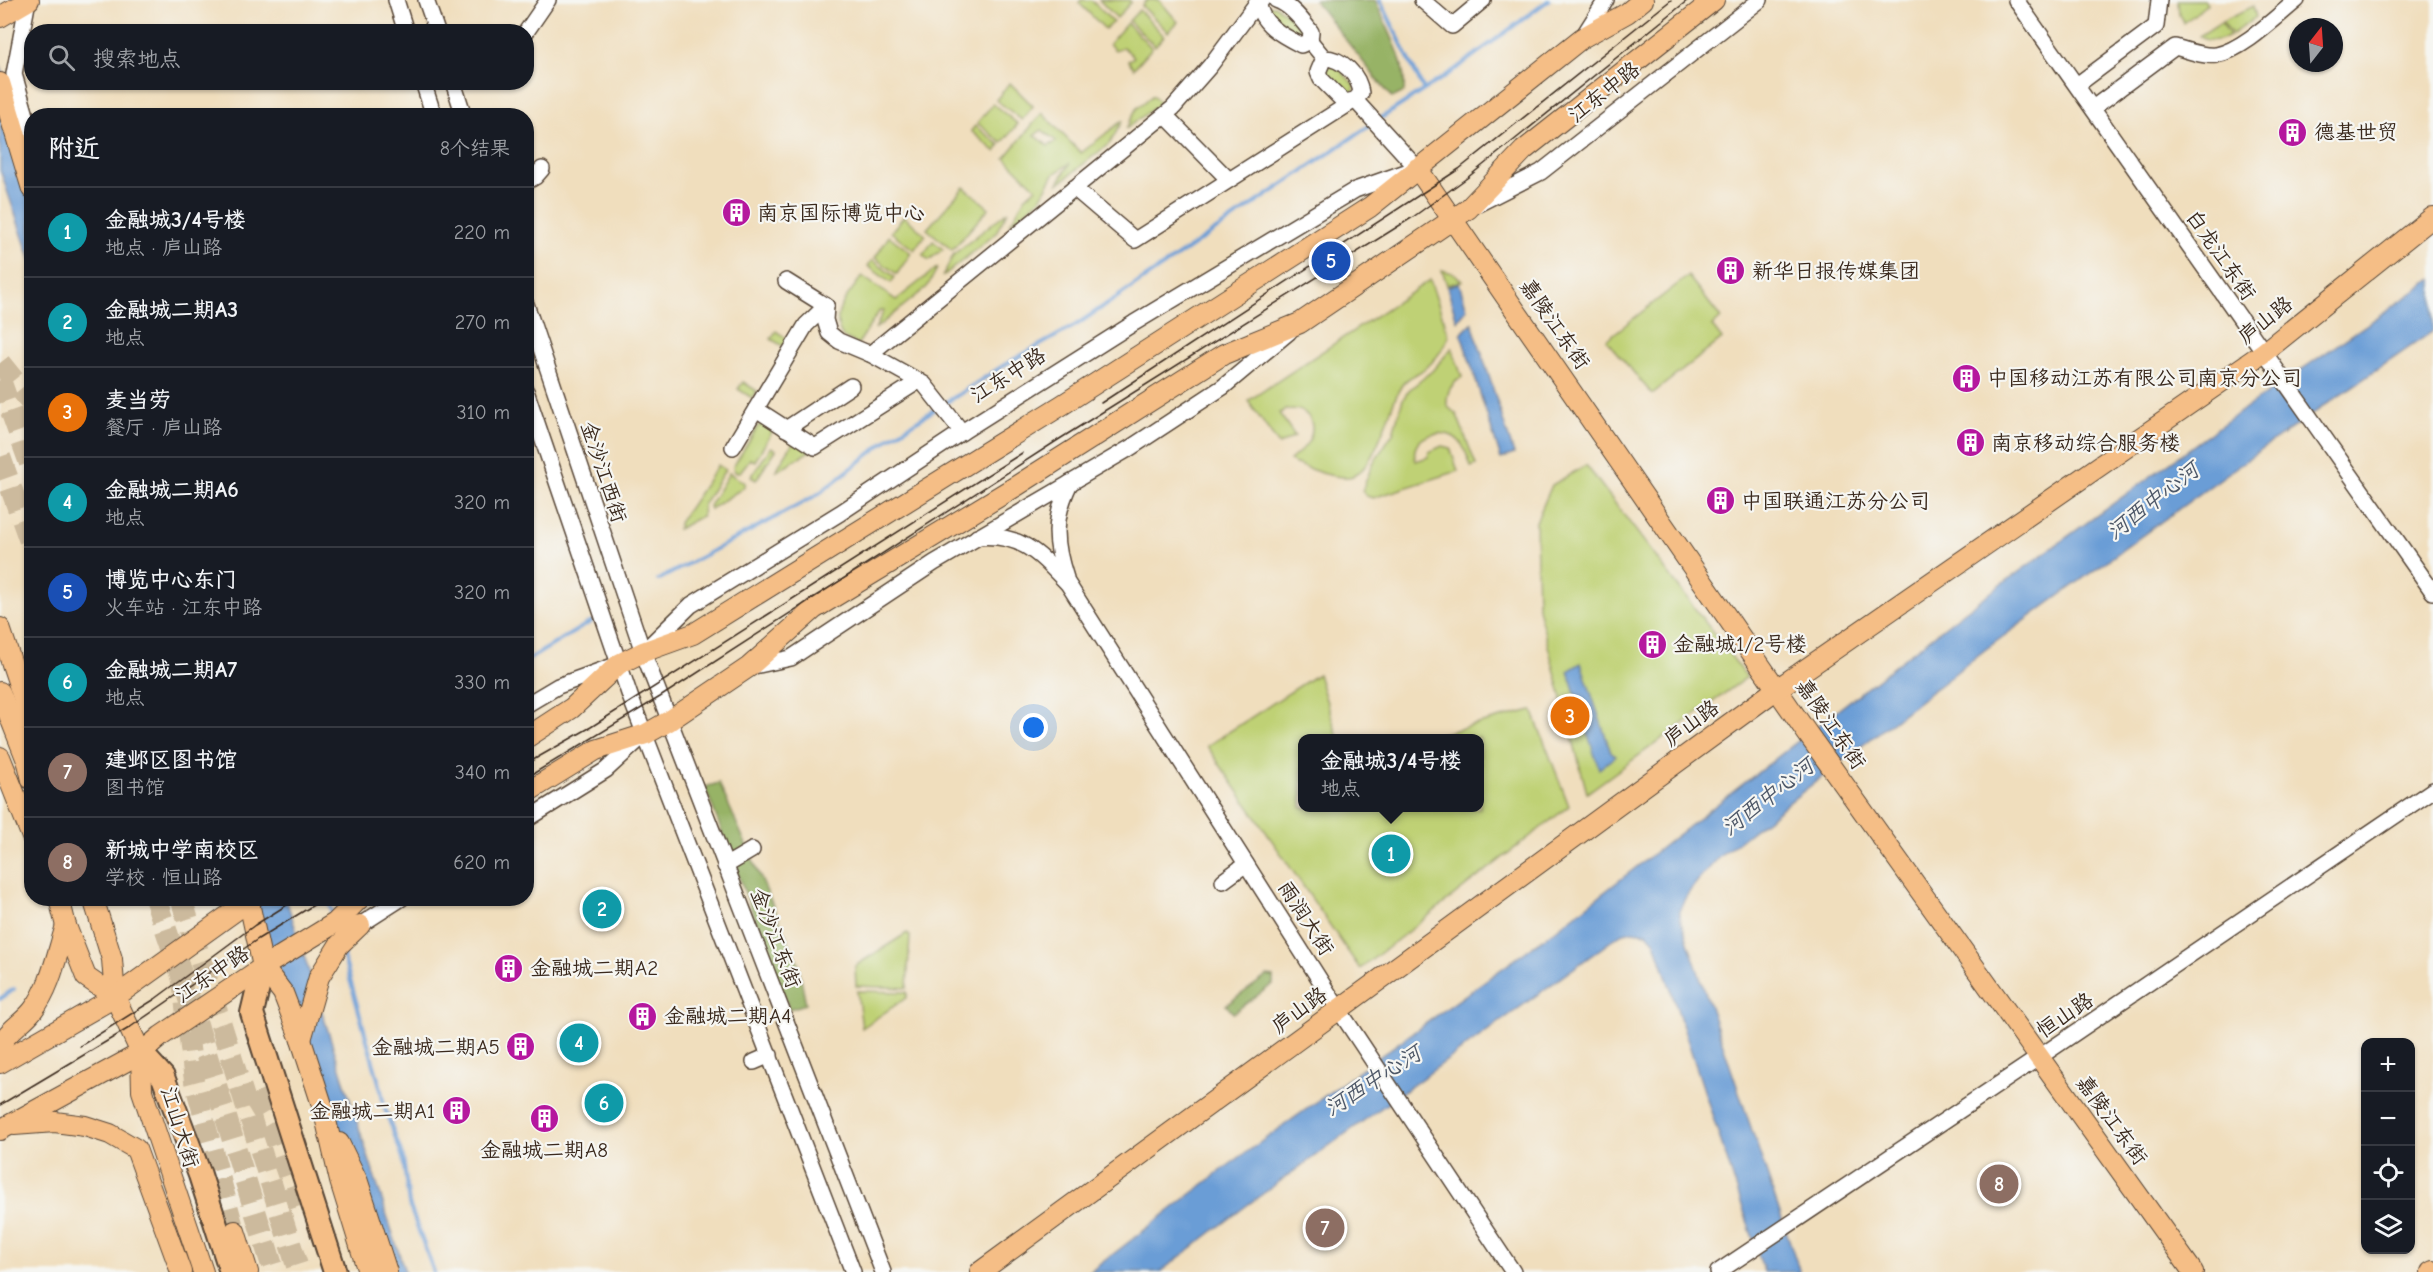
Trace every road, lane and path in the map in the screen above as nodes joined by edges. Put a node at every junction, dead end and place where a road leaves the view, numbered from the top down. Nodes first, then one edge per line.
1 (28, 0) edge
2 (396, 0) edge
3 (426, 0) edge
4 (548, 0) edge
5 (1260, 0) edge
6 (1276, 0) edge
7 (1422, 0) edge
8 (1483, 0) edge
9 (1606, 0) edge
10 (1643, 0) edge
11 (1714, 0) edge
12 (1760, 0) edge
13 (2016, 0) edge
14 (2159, 0) edge
15 (2297, 0) edge
16 (0, 17) edge
17 (404, 24) edge
18 (434, 24) edge
19 (532, 24) edge
20 (1582, 38) junction
21 (1310, 41) junction
22 (1324, 57) junction
23 (0, 83) edge
24 (2077, 85) junction
25 (426, 90) edge
26 (458, 90) edge
27 (1355, 100) junction
28 (24, 108) edge
29 (431, 108) edge
30 (462, 108) edge
31 (2093, 108) junction
32 (1165, 115) junction
33 (24, 162) edge
34 (1417, 168) junction
35 (542, 169) dead end
36 (534, 178) edge
37 (1228, 179) junction
38 (1074, 189) junction
39 (1460, 214) junction
40 (2433, 217) edge
41 (786, 281) dead end
42 (826, 306) junction
43 (1300, 323) junction
44 (534, 328) edge
45 (2263, 353) junction
46 (870, 354) junction
47 (919, 381) junction
48 (851, 386) dead end
49 (756, 409) junction
50 (534, 414) edge
51 (786, 429) junction
52 (962, 432) junction
53 (733, 447) dead end
54 (1070, 483) junction
55 (977, 537) junction
56 (1068, 584) junction
57 (2433, 592) edge
58 (0, 628) edge
59 (643, 652) junction
60 (619, 664) junction
61 (749, 667) junction
62 (1777, 689) junction
63 (0, 692) edge
64 (24, 700) edge
65 (534, 700) edge
66 (669, 721) junction
67 (534, 733) edge
68 (646, 734) junction
69 (24, 753) edge
70 (0, 757) edge
71 (534, 788) edge
72 (2433, 790) edge
73 (534, 815) edge
74 (24, 817) edge
75 (752, 850) dead end
76 (1246, 864) junction
77 (725, 866) junction
78 (1223, 881) dead end
79 (61, 906) edge
80 (95, 906) edge
81 (239, 906) edge
82 (250, 906) edge
83 (352, 906) edge
84 (390, 906) edge
85 (335, 923) junction
86 (360, 925) junction
87 (66, 926) junction
88 (263, 967) junction
89 (115, 997) junction
90 (1339, 1010) junction
91 (301, 1040) junction
92 (0, 1045) edge
93 (141, 1053) junction
94 (770, 1055) junction
95 (2038, 1059) junction
96 (754, 1062) dead end
97 (0, 1063) edge
98 (322, 1108) junction
99 (3, 1128) edge
100 (301, 1212) tunnel mouth
101 (235, 1231) tunnel mouth
102 (181, 1272) edge
103 (203, 1272) edge
104 (231, 1272) edge
105 (248, 1272) edge
106 (321, 1272) edge
107 (335, 1272) edge
108 (368, 1272) edge
109 (387, 1272) edge
110 (853, 1272) edge
111 (883, 1272) edge
112 (980, 1272) edge
113 (1512, 1272) edge
114 (1718, 1272) edge
115 (2193, 1272) edge

1 - 16 main road
1 - 28 street
2 - 17 street
3 - 18 street
4 - 19 street
5 - 21 street
5 - 32 street
6 - 21 street
7 - 8 street
9 - 20 street
10 - 20 main road, 江东中路
11 - 39 main road, 江东中路
12 - 39 street, 江东中路
13 - 24 street, 白龙江东街
14 - 24 street
15 - 31 street
20 - 34 main road, 江东中路
21 - 22 street
22 - 27 street
22 - 27 street
23 - 33 main road
24 - 31 street, 白龙江东街
25 - 29 street
26 - 30 street
27 - 34 street
27 - 37 street
31 - 45 street, 白龙江东街
32 - 37 street
32 - 38 street
34 - 39 main road, 嘉陵江东街
34 - 52 street, 江东中路
34 - 59 main road, 江东中路
35 - 36 street
37 - 38 street
38 - 46 street
39 - 43 main road, 江东中路
39 - 62 main road, 嘉陵江东街
40 - 45 main road, 庐山路
41 - 42 street
42 - 46 street
42 - 49 street
43 - 54 street, 江东中路
43 - 61 main road, 江东中路
44 - 59 street, 金沙江西街
45 - 57 street, 白龙江东街
45 - 62 main road, 庐山路
46 - 47 street
47 - 51 street
47 - 52 street
48 - 51 street
49 - 51 street
49 - 53 street
50 - 60 street
52 - 59 street, 江东中路
54 - 55 street, 江东中路
54 - 56 street
55 - 56 street
55 - 61 street, 江东中路
56 - 76 street, 雨润大街
58 - 64 main road
59 - 60 main road, 江东中路
59 - 66 street, 金沙江东街
60 - 65 street, 江东中路
60 - 67 main road, 江东中路
60 - 68 street
61 - 66 main road, 江东中路
62 - 90 main road, 庐山路
62 - 95 main road, 嘉陵江东街
63 - 69 main road
66 - 68 main road, 江东中路
66 - 77 street, 金沙江东街
68 - 71 main road, 江东中路
68 - 73 street
68 - 94 street
70 - 74 main road
72 - 95 street, 恒山路
75 - 77 street
76 - 78 street
76 - 90 street, 雨润大街
77 - 111 street, 金沙江东街
79 - 87 main road
80 - 89 main road
81 - 89 main road
82 - 88 main road
83 - 85 main road, 江东中路
84 - 86 street
85 - 86 street
85 - 88 main road, 江东中路
86 - 91 main road
87 - 89 main road
87 - 92 main road
88 - 91 main road
88 - 93 main road, 江东中路
88 - 107 highway
89 - 93 main road, 江山大街
89 - 97 main road
90 - 112 main road, 庐山路
90 - 113 street, 雨润大街
91 - 98 main road
93 - 99 main road, 江东中路
93 - 103 main road, 江山大街
93 - 104 highway
94 - 96 street
94 - 110 street
95 - 114 street, 恒山路
95 - 115 main road, 嘉陵江东街
98 - 108 main road
98 - 109 main road
99 - 102 main road
100 - 106 highway
101 - 105 main road

